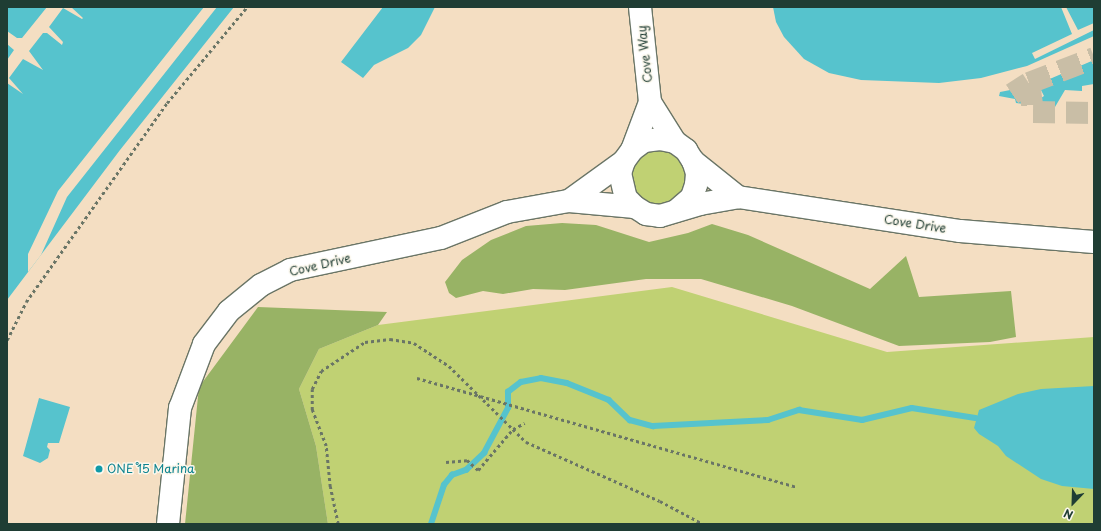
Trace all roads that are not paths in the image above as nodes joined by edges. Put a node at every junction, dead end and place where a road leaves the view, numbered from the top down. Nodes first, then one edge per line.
1 (640, 7) edge
2 (650, 102) junction
3 (675, 142) junction
4 (628, 155) junction
5 (693, 161) junction
6 (738, 197) junction
7 (570, 201) junction
8 (635, 207) junction
9 (673, 213) junction
10 (1094, 242) edge
11 (168, 524) edge

1 - 2 street, Cove Way
2 - 3 street, Cove Way
2 - 4 street, Cove Way
3 - 4 street, Cove Drive
3 - 5 street, Cove Drive
4 - 7 street, Cove Drive
4 - 8 street, Cove Drive
5 - 6 street, Cove Drive
5 - 9 street
6 - 9 street, Cove Drive
6 - 10 street, Cove Drive
7 - 8 street, Cove Drive
7 - 11 street, Cove Drive
8 - 9 street, Cove Drive

